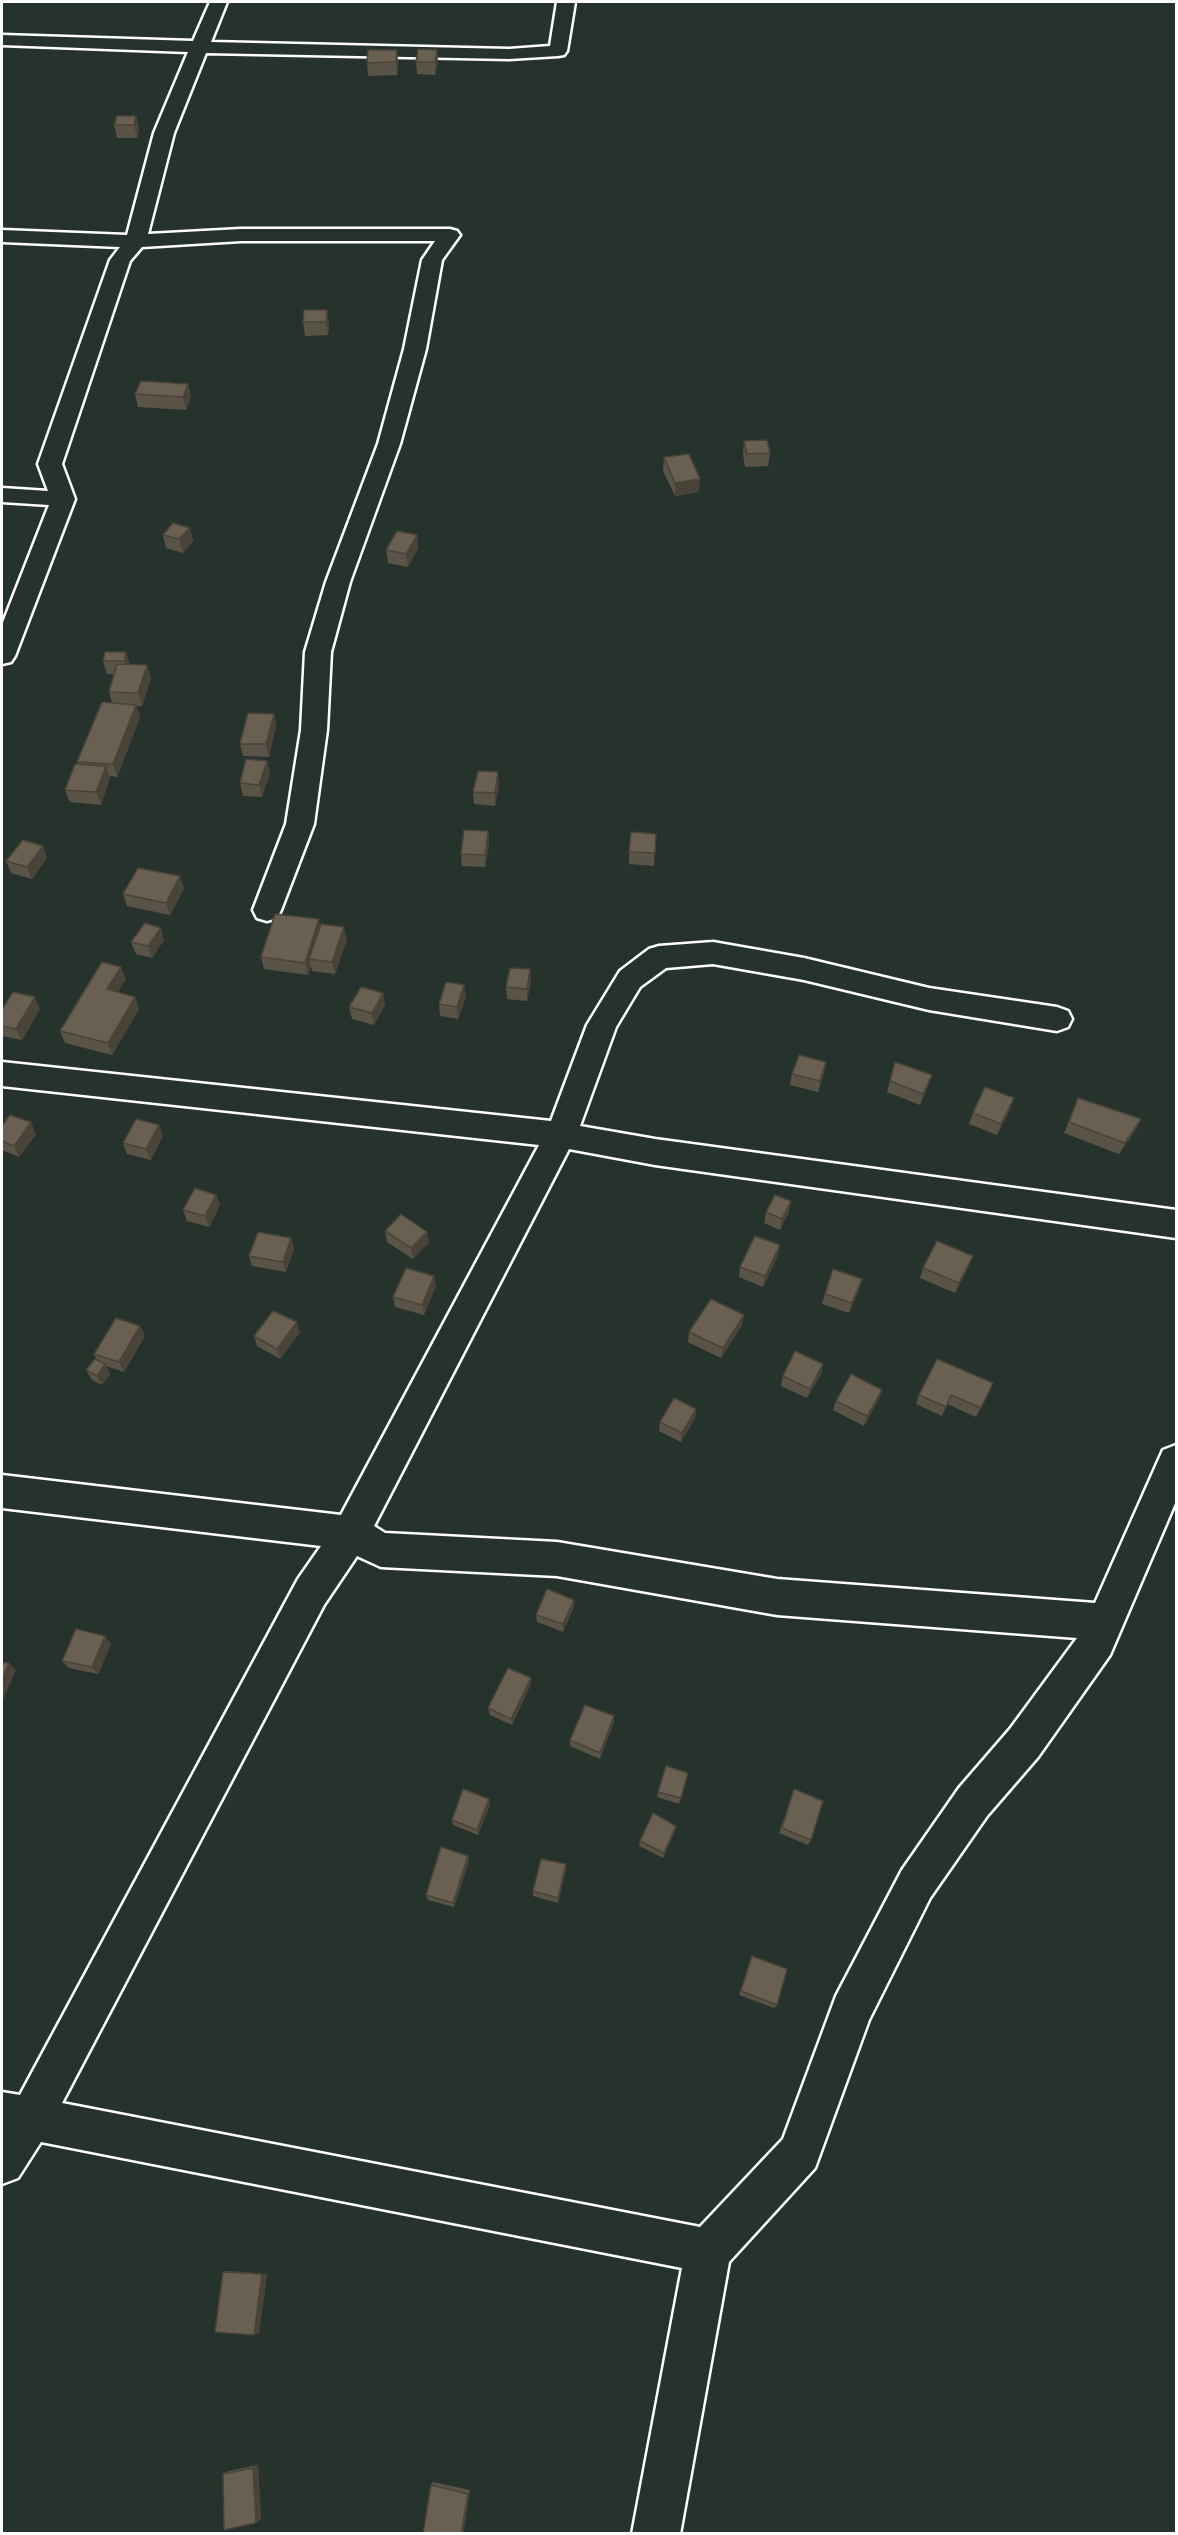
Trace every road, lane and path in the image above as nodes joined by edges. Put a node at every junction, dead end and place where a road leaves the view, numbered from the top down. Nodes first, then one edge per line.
1 (218, 2) edge
2 (566, 2) edge
3 (2, 40) edge
4 (200, 48) junction
5 (2, 236) edge
6 (136, 241) junction
7 (2, 495) edge
8 (63, 499) junction
9 (2, 656) edge
10 (267, 910) dead end
11 (1057, 1019) dead end
12 (2, 1074) edge
13 (561, 1136) junction
14 (1176, 1224) edge
15 (1176, 1461) edge
16 (2, 1491) edge
17 (351, 1533) junction
18 (1105, 1622) junction
19 (16, 2116) edge
20 (2, 2162) edge
21 (708, 2251) junction
22 (656, 2534) edge

1 - 4 street
2 - 4 street
3 - 4 street
4 - 6 street
5 - 6 street
6 - 8 street
6 - 10 street
7 - 8 street
8 - 9 street
11 - 13 street
12 - 13 street
13 - 14 street
13 - 17 street
15 - 18 street
16 - 17 street
17 - 18 street
17 - 19 street
18 - 21 street
19 - 20 street
19 - 21 street
21 - 22 street

